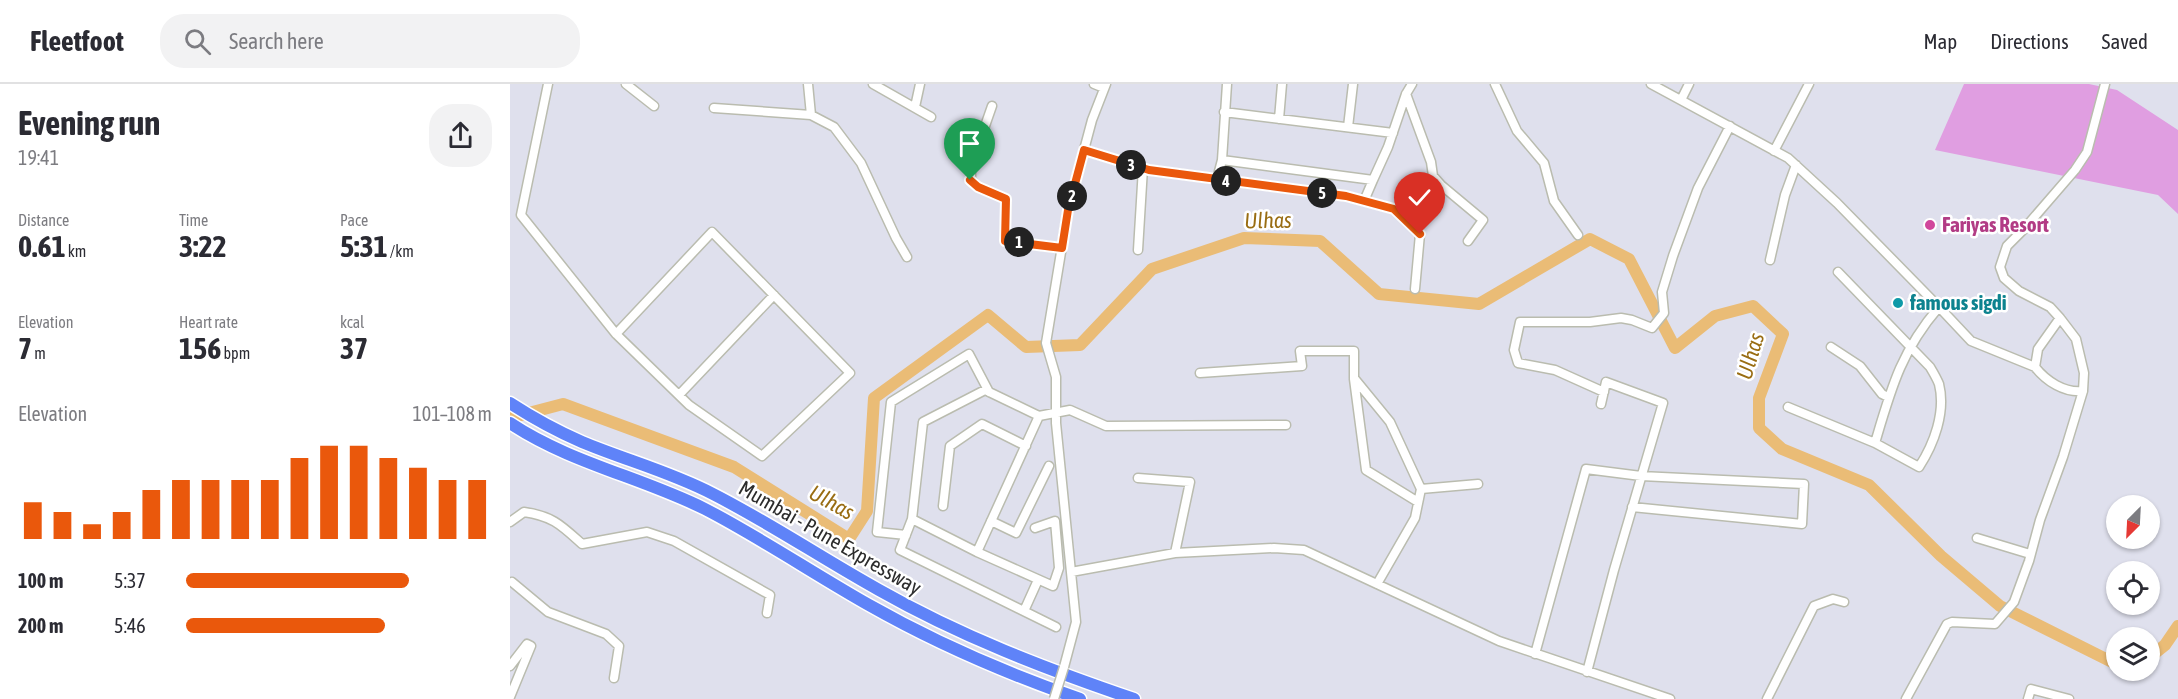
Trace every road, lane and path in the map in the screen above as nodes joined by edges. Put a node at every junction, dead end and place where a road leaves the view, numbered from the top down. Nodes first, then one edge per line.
1 (548, 84) edge
2 (626, 84) edge
3 (808, 84) edge
4 (875, 84) edge
5 (920, 84) edge
6 (1094, 84) edge
7 (1227, 84) edge
8 (1282, 84) edge
9 (1353, 84) edge
10 (1412, 84) edge
11 (1495, 84) edge
12 (1651, 84) edge
13 (1689, 84) edge
14 (1809, 84) edge
15 (2106, 84) edge
16 (1105, 86) edge
17 (1406, 94) junction
18 (1681, 100) junction
19 (654, 106) dead end
20 (992, 106) dead end
21 (915, 107) junction
22 (714, 108) dead end
23 (1224, 112) junction
24 (811, 115) junction
25 (931, 117) dead end
26 (1279, 119) junction
27 (1730, 126) junction
28 (1348, 127) junction
29 (1393, 133) junction
30 (1084, 150) junction
31 (1774, 151) junction
32 (1222, 160) junction
33 (1796, 165) junction
34 (1143, 168) junction
35 (1217, 179) junction
36 (1373, 180) junction
37 (1364, 201) junction
38 (2035, 215) junction
39 (2023, 219) dead end
40 (1578, 235) dead end
41 (1468, 241) dead end
42 (1062, 248) junction
43 (1138, 250) dead end
44 (907, 256) dead end
45 (1770, 260) dead end
46 (1838, 272) dead end
47 (1415, 289) dead end
48 (774, 295) junction
49 (1939, 307) junction
50 (2060, 318) junction
51 (616, 334) junction
52 (1909, 346) junction
53 (1831, 347) dead end
54 (2035, 367) junction
55 (1200, 373) dead end
56 (1354, 378) junction
57 (2083, 391) junction
58 (988, 392) junction
59 (1604, 392) junction
60 (679, 395) junction
61 (1888, 397) junction
62 (510, 403) edge
63 (1601, 404) dead end
64 (1788, 407) dead end
65 (1057, 411) junction
66 (1039, 416) junction
67 (513, 425) edge
68 (1286, 425) dead end
69 (1875, 443) junction
70 (1026, 446) junction
71 (1049, 466) dead end
72 (1641, 476) junction
73 (1138, 478) dead end
74 (1478, 484) dead end
75 (1421, 489) junction
76 (1418, 502) junction
77 (943, 506) dead end
78 (1632, 507) junction
79 (912, 519) junction
80 (991, 521) junction
81 (510, 522) edge
82 (1035, 528) dead end
83 (906, 535) junction
84 (1977, 538) dead end
85 (977, 552) junction
86 (1175, 553) junction
87 (2030, 554) junction
88 (1071, 572) junction
89 (1038, 580) junction
90 (511, 581) edge
91 (1377, 584) junction
92 (1844, 602) dead end
93 (1024, 611) junction
94 (767, 613) dead end
95 (1056, 627) dead end
96 (1535, 654) junction
97 (510, 666) edge
98 (1587, 672) junction
99 (614, 678) dead end
100 (510, 697) edge
101 (1054, 699) edge
102 (1080, 699) edge
103 (1134, 699) edge
104 (1670, 699) edge
105 (1767, 699) edge
106 (1906, 699) edge
107 (2028, 699) edge
108 (2069, 699) edge

1 - 51 street
2 - 19 street
3 - 24 street
4 - 21 street
5 - 21 street
6 - 16 street
7 - 23 street
8 - 26 street
9 - 28 street
10 - 17 street
11 - 40 street
12 - 18 street
13 - 18 street
14 - 31 street
15 - 38 street
16 - 30 street
17 - 29 street
17 - 41 street
18 - 27 street
20 - 42 street
21 - 25 street
22 - 24 street
23 - 26 street
23 - 32 street
24 - 44 street
26 - 28 street
27 - 31 street
27 - 59 street
28 - 29 street
29 - 36 street
30 - 34 street
30 - 42 street
31 - 33 street
32 - 35 street
32 - 36 street
33 - 45 street
33 - 49 street
34 - 35 street
34 - 43 street
35 - 37 street
36 - 37 street
37 - 47 street
38 - 39 street
38 - 50 street
42 - 65 street
46 - 52 street
48 - 51 street
48 - 60 street
48 - 60 street
49 - 52 street
49 - 54 street
50 - 54 street
50 - 57 street
51 - 60 street
52 - 61 street
52 - 69 street
53 - 61 street
54 - 57 street
55 - 56 street
56 - 75 street
56 - 76 street
57 - 87 street
58 - 66 street
58 - 79 street
58 - 83 street
59 - 63 street
59 - 72 street
61 - 69 street
62 - 103 highway, Mumbai - Pune Expressway
64 - 69 street
65 - 66 street
65 - 68 street
65 - 88 street
66 - 70 street
67 - 102 highway, Mumbai - Pune Expressway
70 - 77 street
70 - 80 street
71 - 80 street
72 - 78 street
72 - 78 street
72 - 96 street
73 - 86 street
74 - 75 street
75 - 76 street
76 - 91 street
78 - 98 street
79 - 83 street
79 - 85 street
80 - 85 street
81 - 94 street
82 - 89 street
83 - 93 street
84 - 87 street
85 - 89 street
86 - 88 street
86 - 91 street
87 - 106 street
88 - 101 street, bridge
89 - 93 street
90 - 99 street
91 - 96 street
92 - 105 street
93 - 95 street
96 - 98 street
97 - 100 street
98 - 104 street
107 - 108 street

